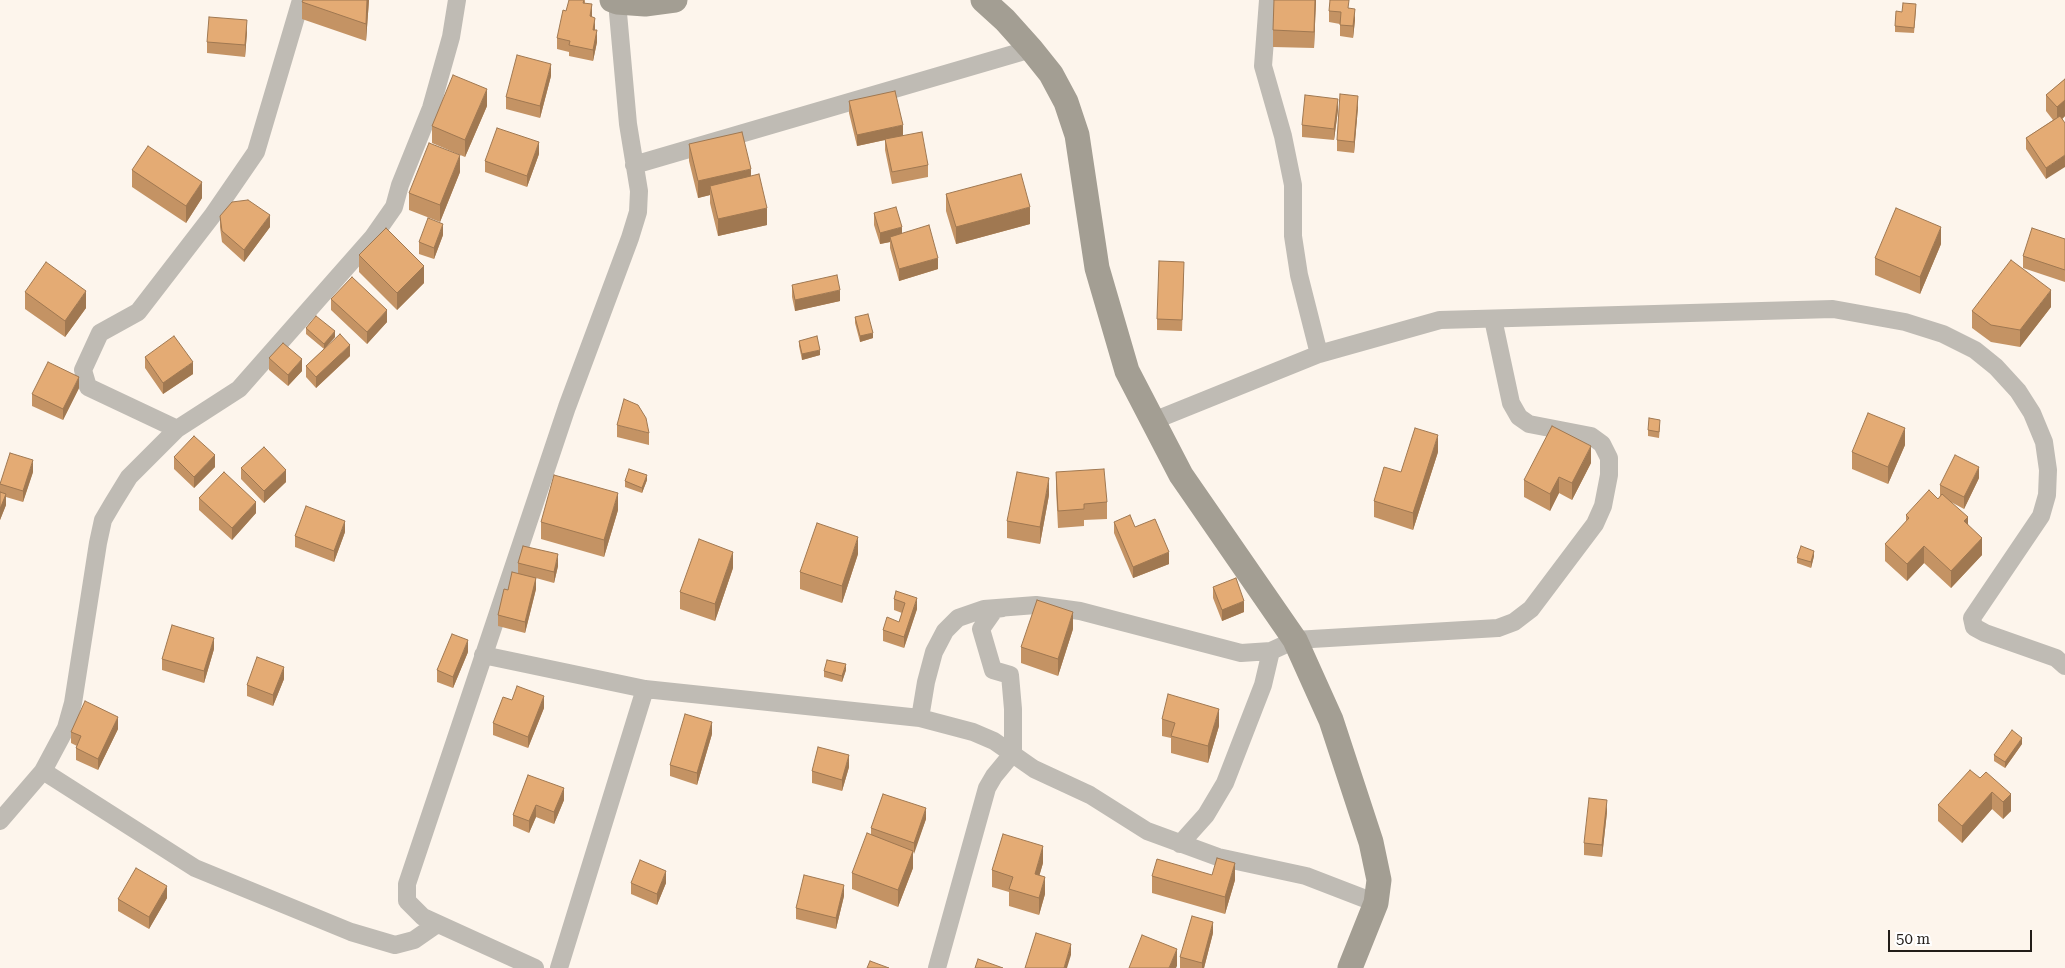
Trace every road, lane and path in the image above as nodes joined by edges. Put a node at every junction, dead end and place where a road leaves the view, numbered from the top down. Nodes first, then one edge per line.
1 (301, 0) edge
2 (457, 0) edge
3 (675, 0) edge
4 (983, 0) edge
5 (1268, 0) edge
6 (614, 1) edge
7 (1031, 48) junction
8 (634, 165) junction
9 (1493, 319) junction
10 (1319, 354) junction
11 (1153, 421) junction
12 (177, 429) junction
13 (1036, 605) junction
14 (1295, 640) junction
15 (1271, 651) junction
16 (483, 655) junction
17 (2065, 666) edge
18 (645, 689) junction
19 (920, 718) junction
20 (1013, 753) junction
21 (43, 771) junction
22 (0, 821) edge
23 (1180, 844) junction
24 (1376, 903) junction
25 (438, 924) junction
26 (535, 968) edge
27 (559, 968) edge
28 (937, 968) edge
29 (1350, 968) edge

1 - 12 street
2 - 12 street
3 - 6 street
4 - 7 street
5 - 10 street
6 - 8 street
7 - 8 street
7 - 11 street
8 - 16 street
9 - 10 street
9 - 14 street
9 - 17 street
10 - 11 street
11 - 14 street
12 - 21 street
13 - 15 street
13 - 19 street
13 - 20 street
14 - 15 street
14 - 24 street
15 - 23 street
16 - 18 street
16 - 25 street
18 - 19 street
18 - 27 street
19 - 20 street
20 - 23 street
20 - 28 street
21 - 22 street
21 - 25 street
23 - 24 street
24 - 29 street
25 - 26 street

